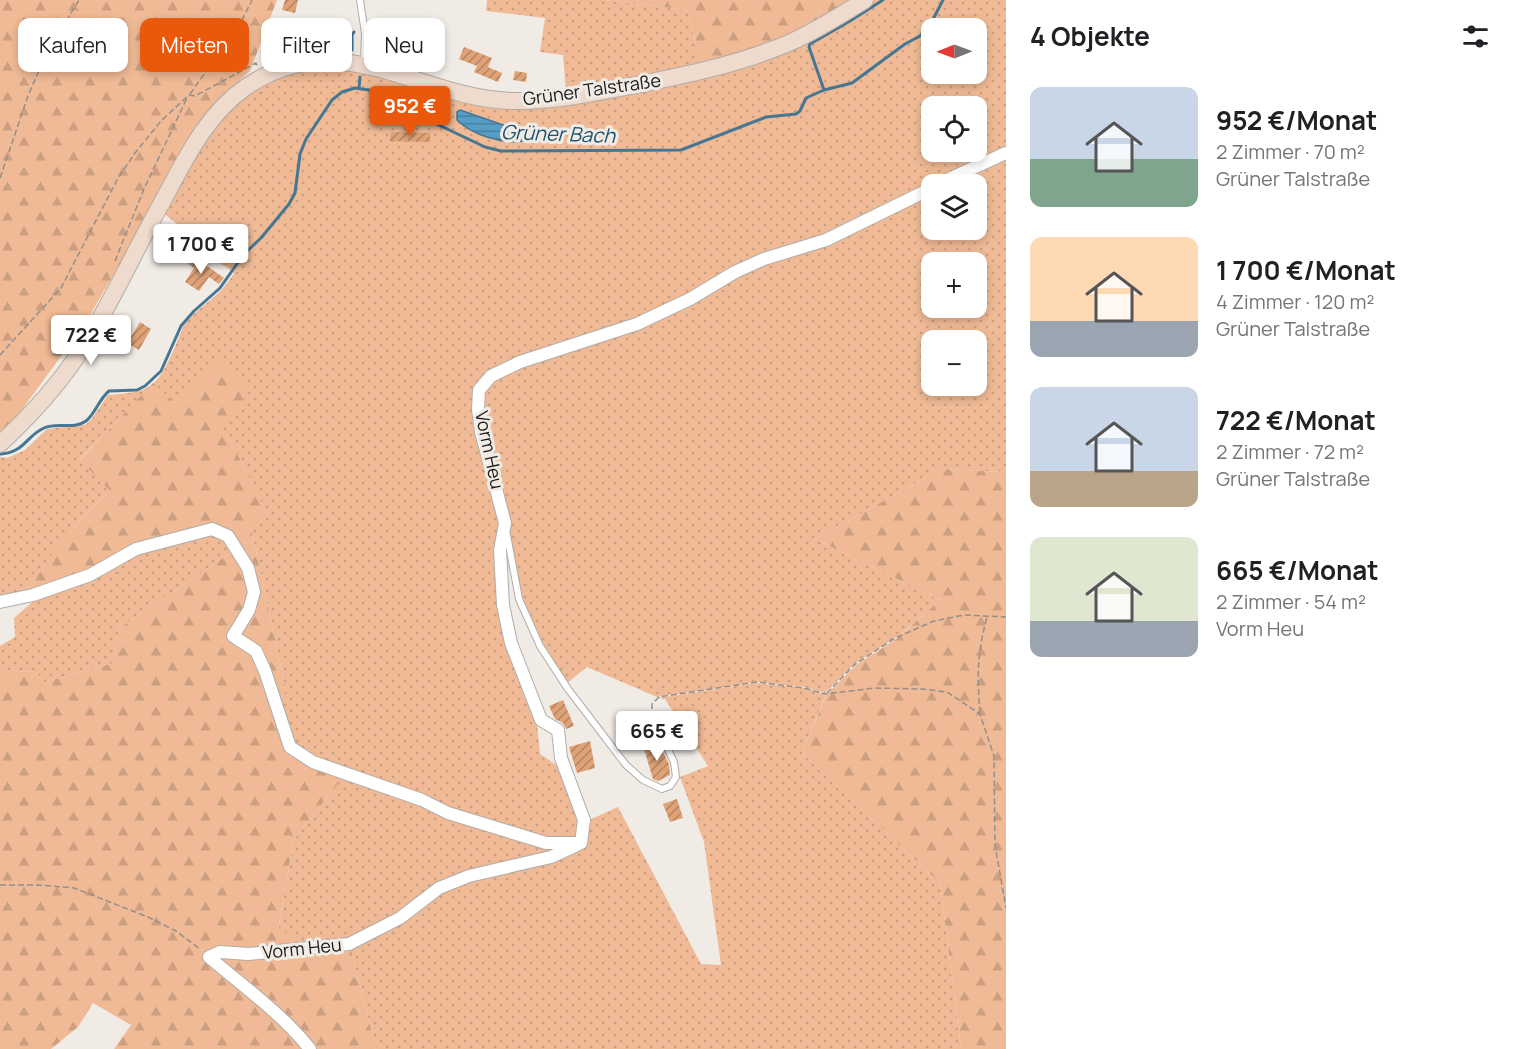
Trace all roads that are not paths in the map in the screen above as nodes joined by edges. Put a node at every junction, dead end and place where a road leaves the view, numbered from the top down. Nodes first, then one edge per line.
1 (360, 0) edge
2 (865, 0) edge
3 (364, 26) edge
4 (364, 64) edge
5 (390, 72) edge
6 (1006, 153) edge
7 (960, 174) edge
8 (921, 193) edge
9 (0, 444) edge
10 (505, 523) junction
11 (0, 602) edge
12 (653, 719) road end
13 (581, 843) junction
14 (310, 1049) edge

1 - 3 lane
2 - 5 main road, Grüner Talstraße
4 - 9 main road, Grüner Talstraße
6 - 7 street
8 - 10 street, Vorm Heu
10 - 12 lane
10 - 13 street, Vorm Heu
11 - 13 street
13 - 14 street, Vorm Heu

